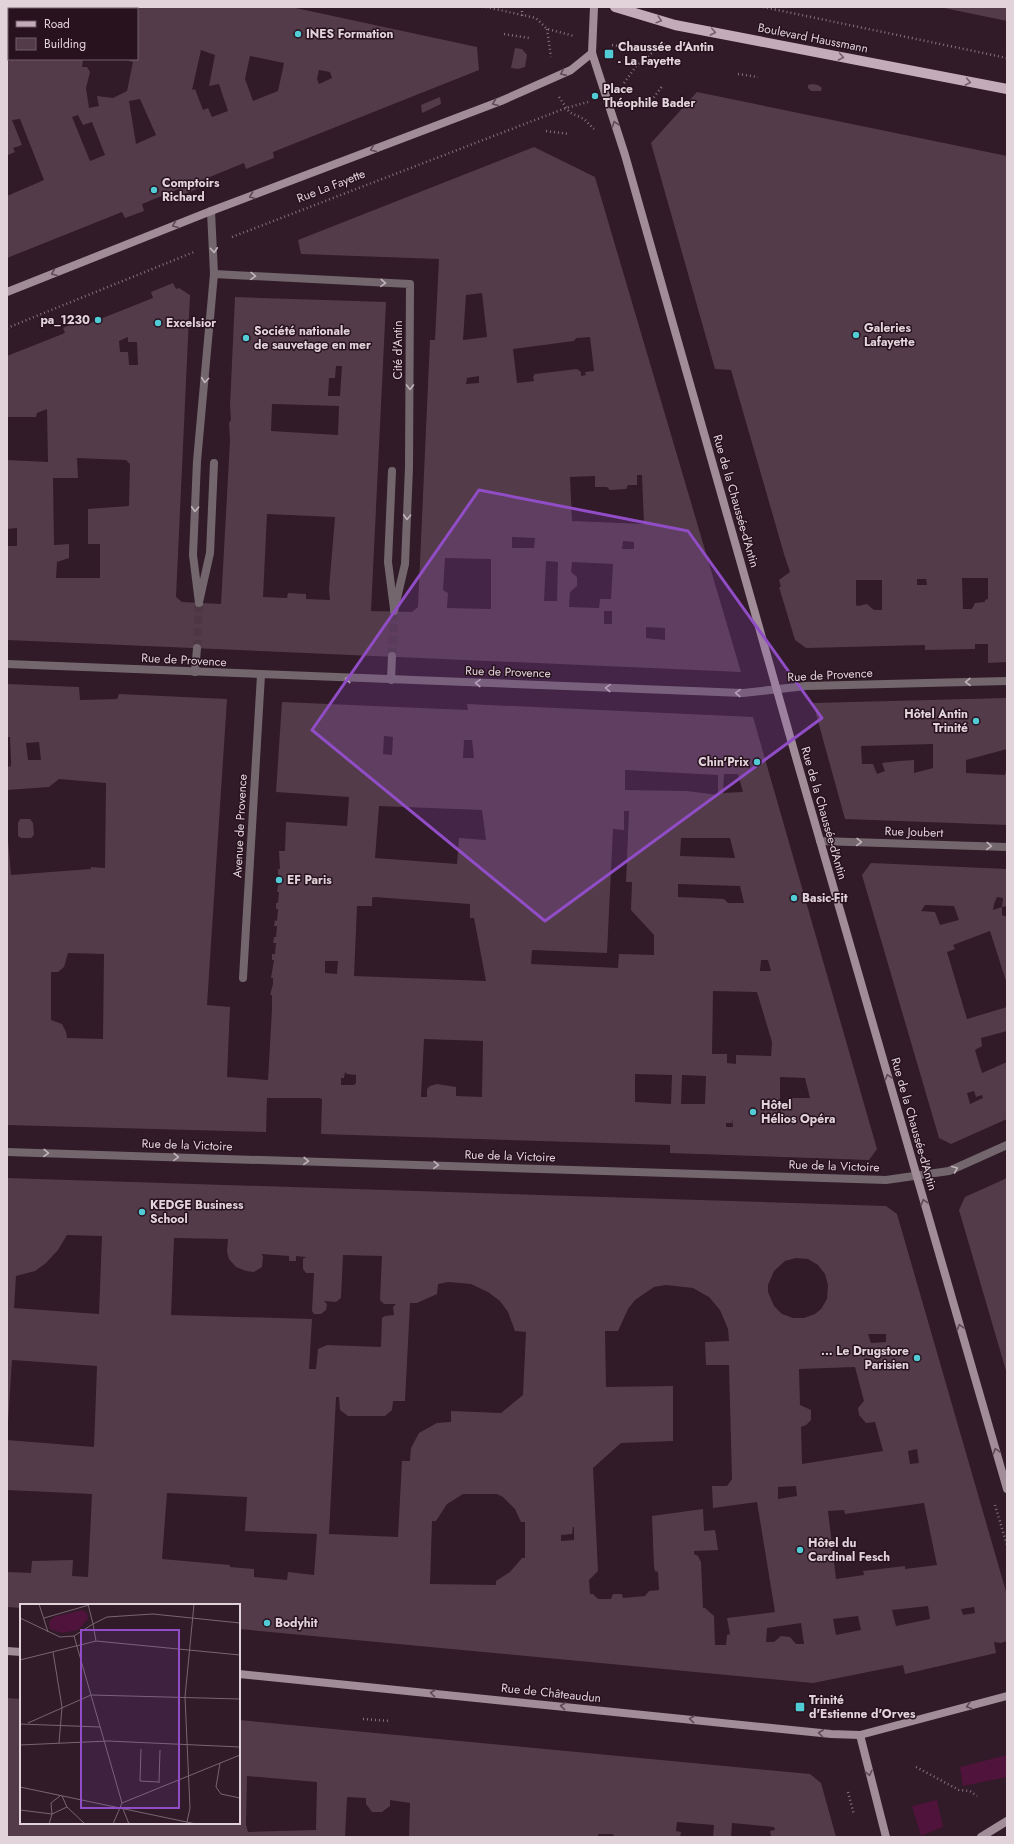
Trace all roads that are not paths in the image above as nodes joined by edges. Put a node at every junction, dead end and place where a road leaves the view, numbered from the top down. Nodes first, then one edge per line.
1 (594, 7) edge
2 (615, 7) edge
3 (592, 53) junction
4 (1007, 89) edge
5 (211, 211) junction
6 (214, 274) junction
7 (7, 292) edge
8 (214, 463) dead end
9 (392, 470) dead end
10 (197, 648) tunnel mouth
11 (392, 656) tunnel mouth
12 (7, 664) edge
13 (195, 672) junction
14 (261, 675) junction
15 (391, 680) junction
16 (1007, 681) edge
17 (777, 689) junction
18 (820, 841) junction
19 (1007, 847) edge
20 (243, 978) dead end
21 (1007, 1145) edge
22 (7, 1152) edge
23 (917, 1177) junction
24 (1007, 1489) edge
25 (7, 1650) edge
26 (20, 1652) edge
27 (240, 1674) edge
28 (1007, 1696) edge
29 (860, 1735) junction
30 (1007, 1821) edge
31 (886, 1837) edge
32 (981, 1837) edge

1 - 3 main road
2 -> 4 main road, Boulevard Haussmann
3 -> 5 main road, Rue La Fayette
17 -> 3 main road, Rue de la Chaussée-d'Antin
5 -> 6 street
5 -> 7 main road, Rue La Fayette
6 -> 8 street
6 -> 9 street, Cité d'Antin
10 - 13 street
11 - 15 street
12 - 13 street, Rue de Provence
13 - 14 street, Rue de Provence
15 -> 14 street, Rue de Provence
14 - 20 street, Avenue de Provence
17 -> 15 street, Rue de Provence
16 -> 17 street, Rue de Provence
17 - 18 main road, Rue de la Chaussée-d'Antin
18 -> 19 street, Rue Joubert
23 -> 18 main road, Rue de la Chaussée-d'Antin
23 -> 21 street, Rue de la Victoire
22 -> 23 street, Rue de la Victoire
24 -> 23 main road, Rue de la Chaussée-d'Antin
25 - 26 main road
29 -> 27 main road, Rue de Châteaudun
28 -> 29 main road, Rue de Châteaudun
29 -> 31 main road
30 - 32 main road

